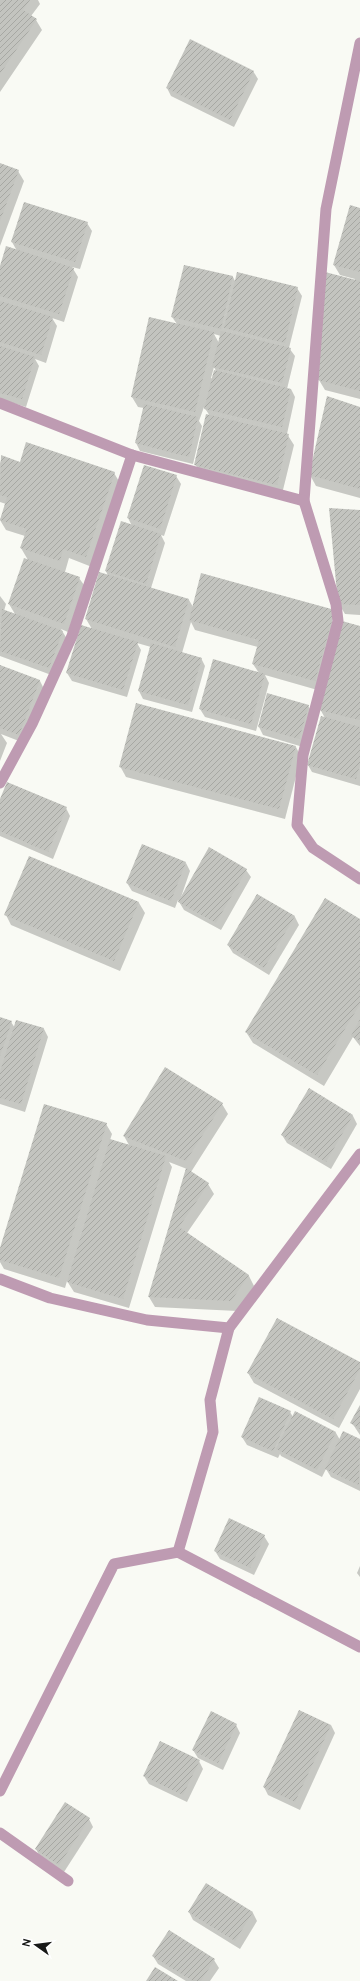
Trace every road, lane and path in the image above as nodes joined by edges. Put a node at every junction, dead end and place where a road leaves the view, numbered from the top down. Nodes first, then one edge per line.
1 (360, 44) edge
2 (0, 403) edge
3 (132, 455) junction
4 (304, 501) junction
5 (0, 783) edge
6 (360, 879) edge
7 (360, 1154) edge
8 (0, 1279) edge
9 (229, 1328) junction
10 (178, 1552) junction
11 (360, 1647) edge
12 (0, 1791) edge
13 (0, 1833) edge
14 (68, 1881) dead end

1 - 4 street
2 - 3 street
3 - 4 street
3 - 5 street
4 - 6 street
7 - 9 street
8 - 9 street
9 - 10 street
10 - 11 street
10 - 12 street
13 - 14 street

